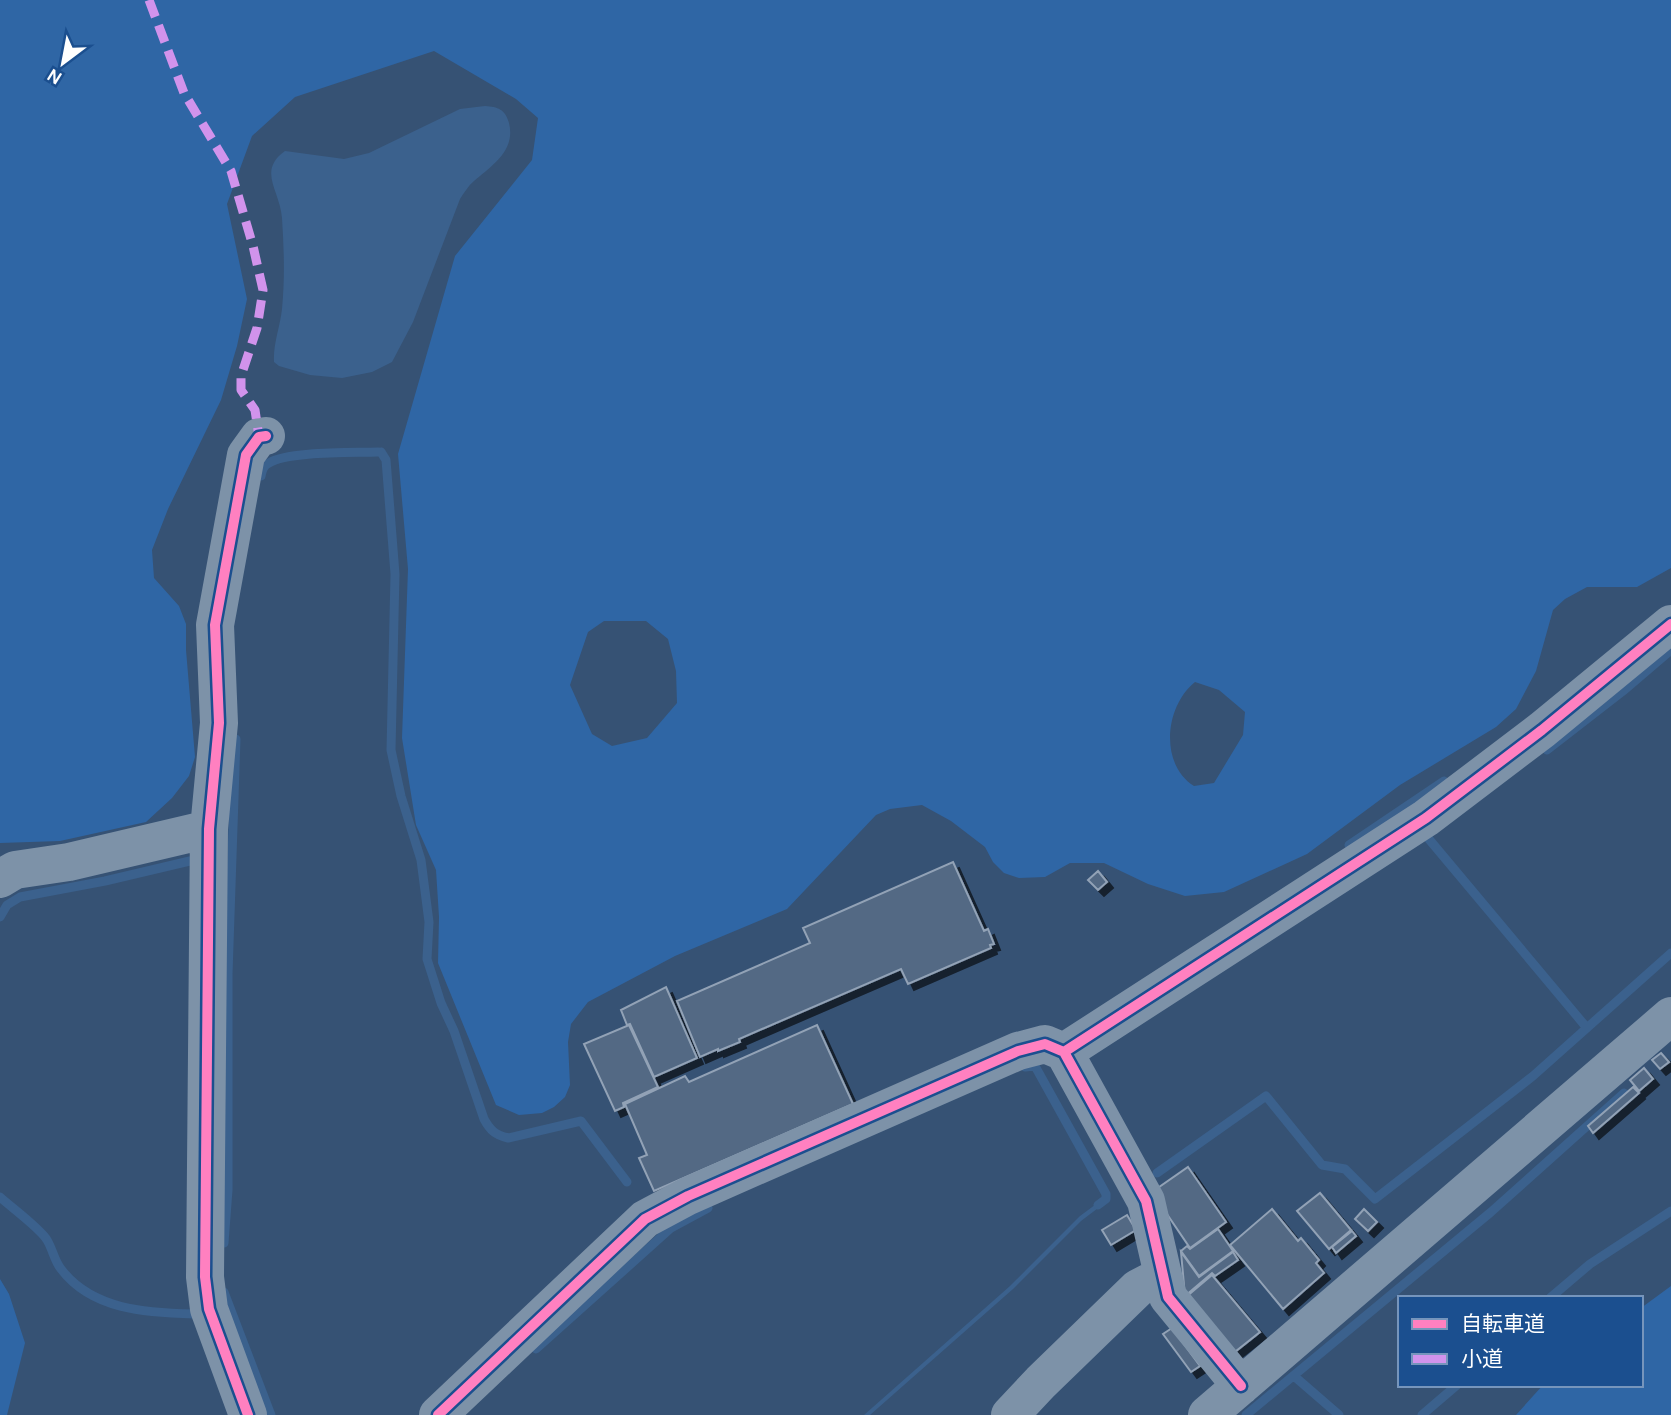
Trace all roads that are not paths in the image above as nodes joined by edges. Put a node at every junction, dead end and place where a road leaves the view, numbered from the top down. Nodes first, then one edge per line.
1 (266, 436) dead end
2 (1671, 624) edge
3 (209, 829) junction
4 (0, 879) edge
5 (1671, 1016) edge
6 (1065, 1052) junction
7 (1163, 1275) junction
8 (1241, 1386) junction
9 (248, 1415) edge
10 (439, 1415) edge
11 (1010, 1415) edge
12 (1207, 1415) edge

1 - 3 street
2 - 6 street
3 - 4 street
3 - 9 street
5 - 8 street
6 - 7 street
6 - 10 street
7 - 8 street
7 - 11 street
8 - 12 street

